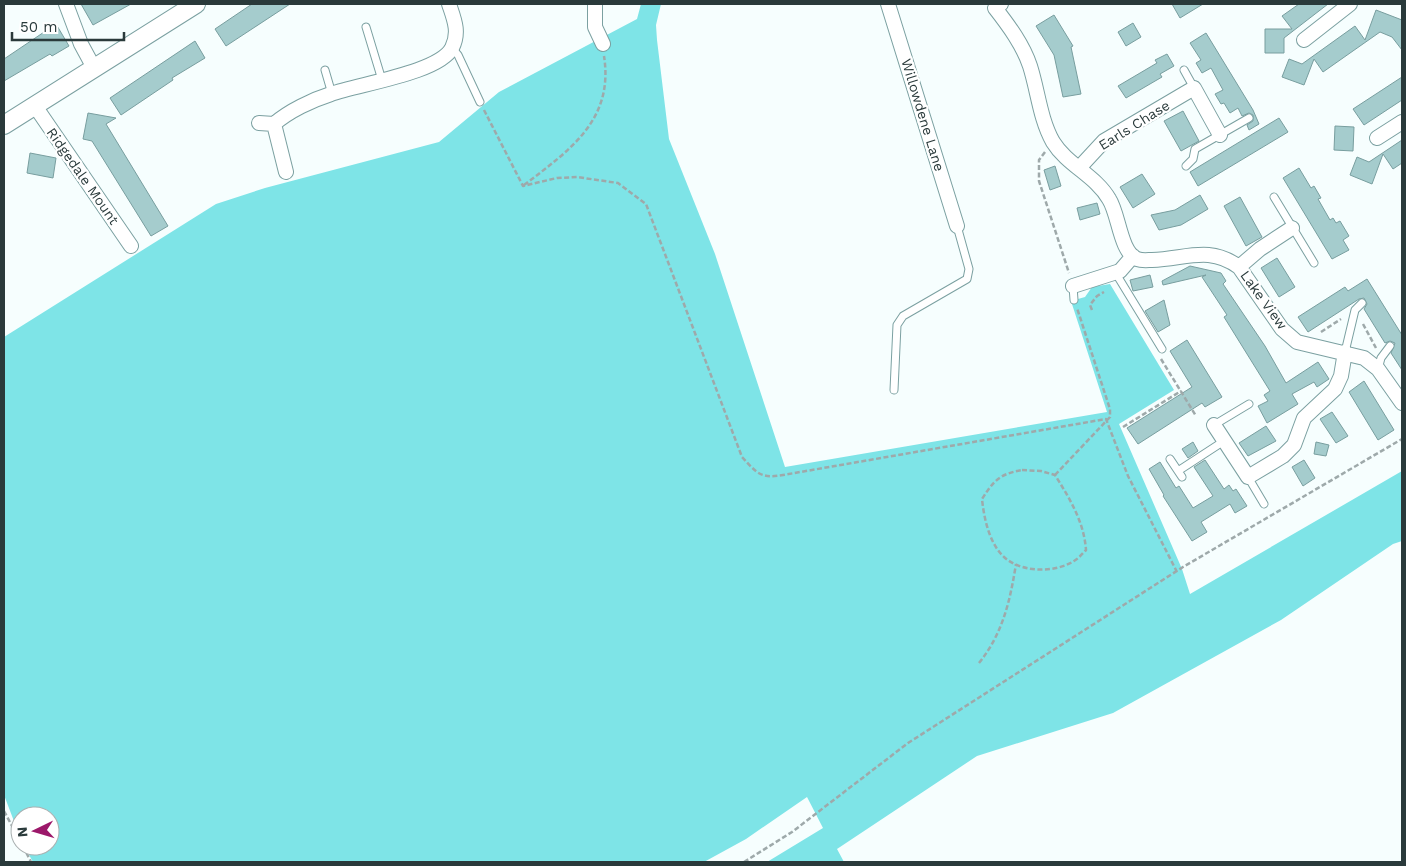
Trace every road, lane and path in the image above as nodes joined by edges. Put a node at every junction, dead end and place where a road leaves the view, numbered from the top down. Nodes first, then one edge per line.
1 (66, 4) edge
2 (196, 4) edge
3 (449, 4) edge
4 (595, 4) edge
5 (888, 4) edge
6 (1350, 4) edge
7 (996, 5) edge
8 (366, 27) dead end
9 (1304, 40) dead end
10 (602, 44) joint
11 (452, 48) junction
12 (94, 68) junction
13 (326, 70) dead end
14 (1184, 70) dead end
15 (382, 80) junction
16 (1194, 88) junction
17 (332, 94) junction
18 (480, 102) joint
19 (35, 106) junction
20 (1249, 118) dead end
21 (1402, 122) edge
22 (259, 123) dead end
23 (274, 124) junction
24 (4, 125) edge
25 (1220, 134) junction
26 (1378, 138) dead end
27 (1053, 141) junction
28 (1186, 166) dead end
29 (1079, 168) junction
30 (286, 172) dead end
31 (523, 186) junction
32 (1274, 197) dead end
33 (957, 226) joint
34 (1292, 228) junction
35 (131, 246) dead end
36 (1133, 256) junction
37 (1314, 263) dead end
38 (1239, 267) junction
39 (1115, 272) junction
40 (1109, 290) dead end
41 (1074, 293) junction
42 (1362, 303) dead end
43 (1092, 310) dead end
44 (1390, 346) dead end
45 (1162, 349) dead end
46 (1345, 352) junction
47 (1378, 369) junction
48 (894, 390) dead end
49 (1181, 391) dead end
50 (1249, 404) dead end
51 (1402, 404) edge
52 (1108, 421) junction
53 (1214, 425) joint
54 (1123, 428) dead end
55 (1402, 439) edge
56 (1224, 441) junction
57 (1170, 459) dead end
58 (1055, 475) junction
59 (1248, 477) junction
60 (1264, 504) dead end
61 (1016, 564) junction
62 (1177, 572) junction
63 (979, 663) dead end
64 (4, 811) edge
65 (10, 822) edge
66 (744, 862) edge

1 - 12 street
2 - 12 street
3 - 11 street
4 - 10 street
5 - 33 street, Willowdene Lane
6 - 9 street
7 - 27 street
8 - 15 lane
10 - 31 path
11 - 15 street
11 - 18 lane
12 - 19 street
13 - 17 lane
14 - 16 lane
15 - 17 street
16 - 25 street
16 - 29 street, Earls Chase
17 - 23 street
18 - 31 path
19 - 24 street
19 - 35 street, Ridgedale Mount
20 - 25 lane
21 - 26 street
22 - 23 street
23 - 30 street
25 - 28 lane
27 - 29 street
27 - 41 path
29 - 36 street
31 - 52 path
32 - 34 lane
33 - 48 lane
34 - 37 lane
34 - 38 street
36 - 38 street, Lake View
36 - 39 street
38 - 46 street, Lake View
39 - 41 street
39 - 45 lane
40 - 43 path
41 - 52 path
42 - 46 lane
44 - 47 lane
46 - 47 street, Lake View
46 - 59 street
47 - 51 street, Lake View
49 - 54 path
50 - 53 lane
52 - 58 path
52 - 62 path
53 - 56 street
55 - 62 path
56 - 57 lane
56 - 59 street
58 - 61 path
58 - 61 path
59 - 60 lane
61 - 63 path
62 - 66 path
64 - 65 path

